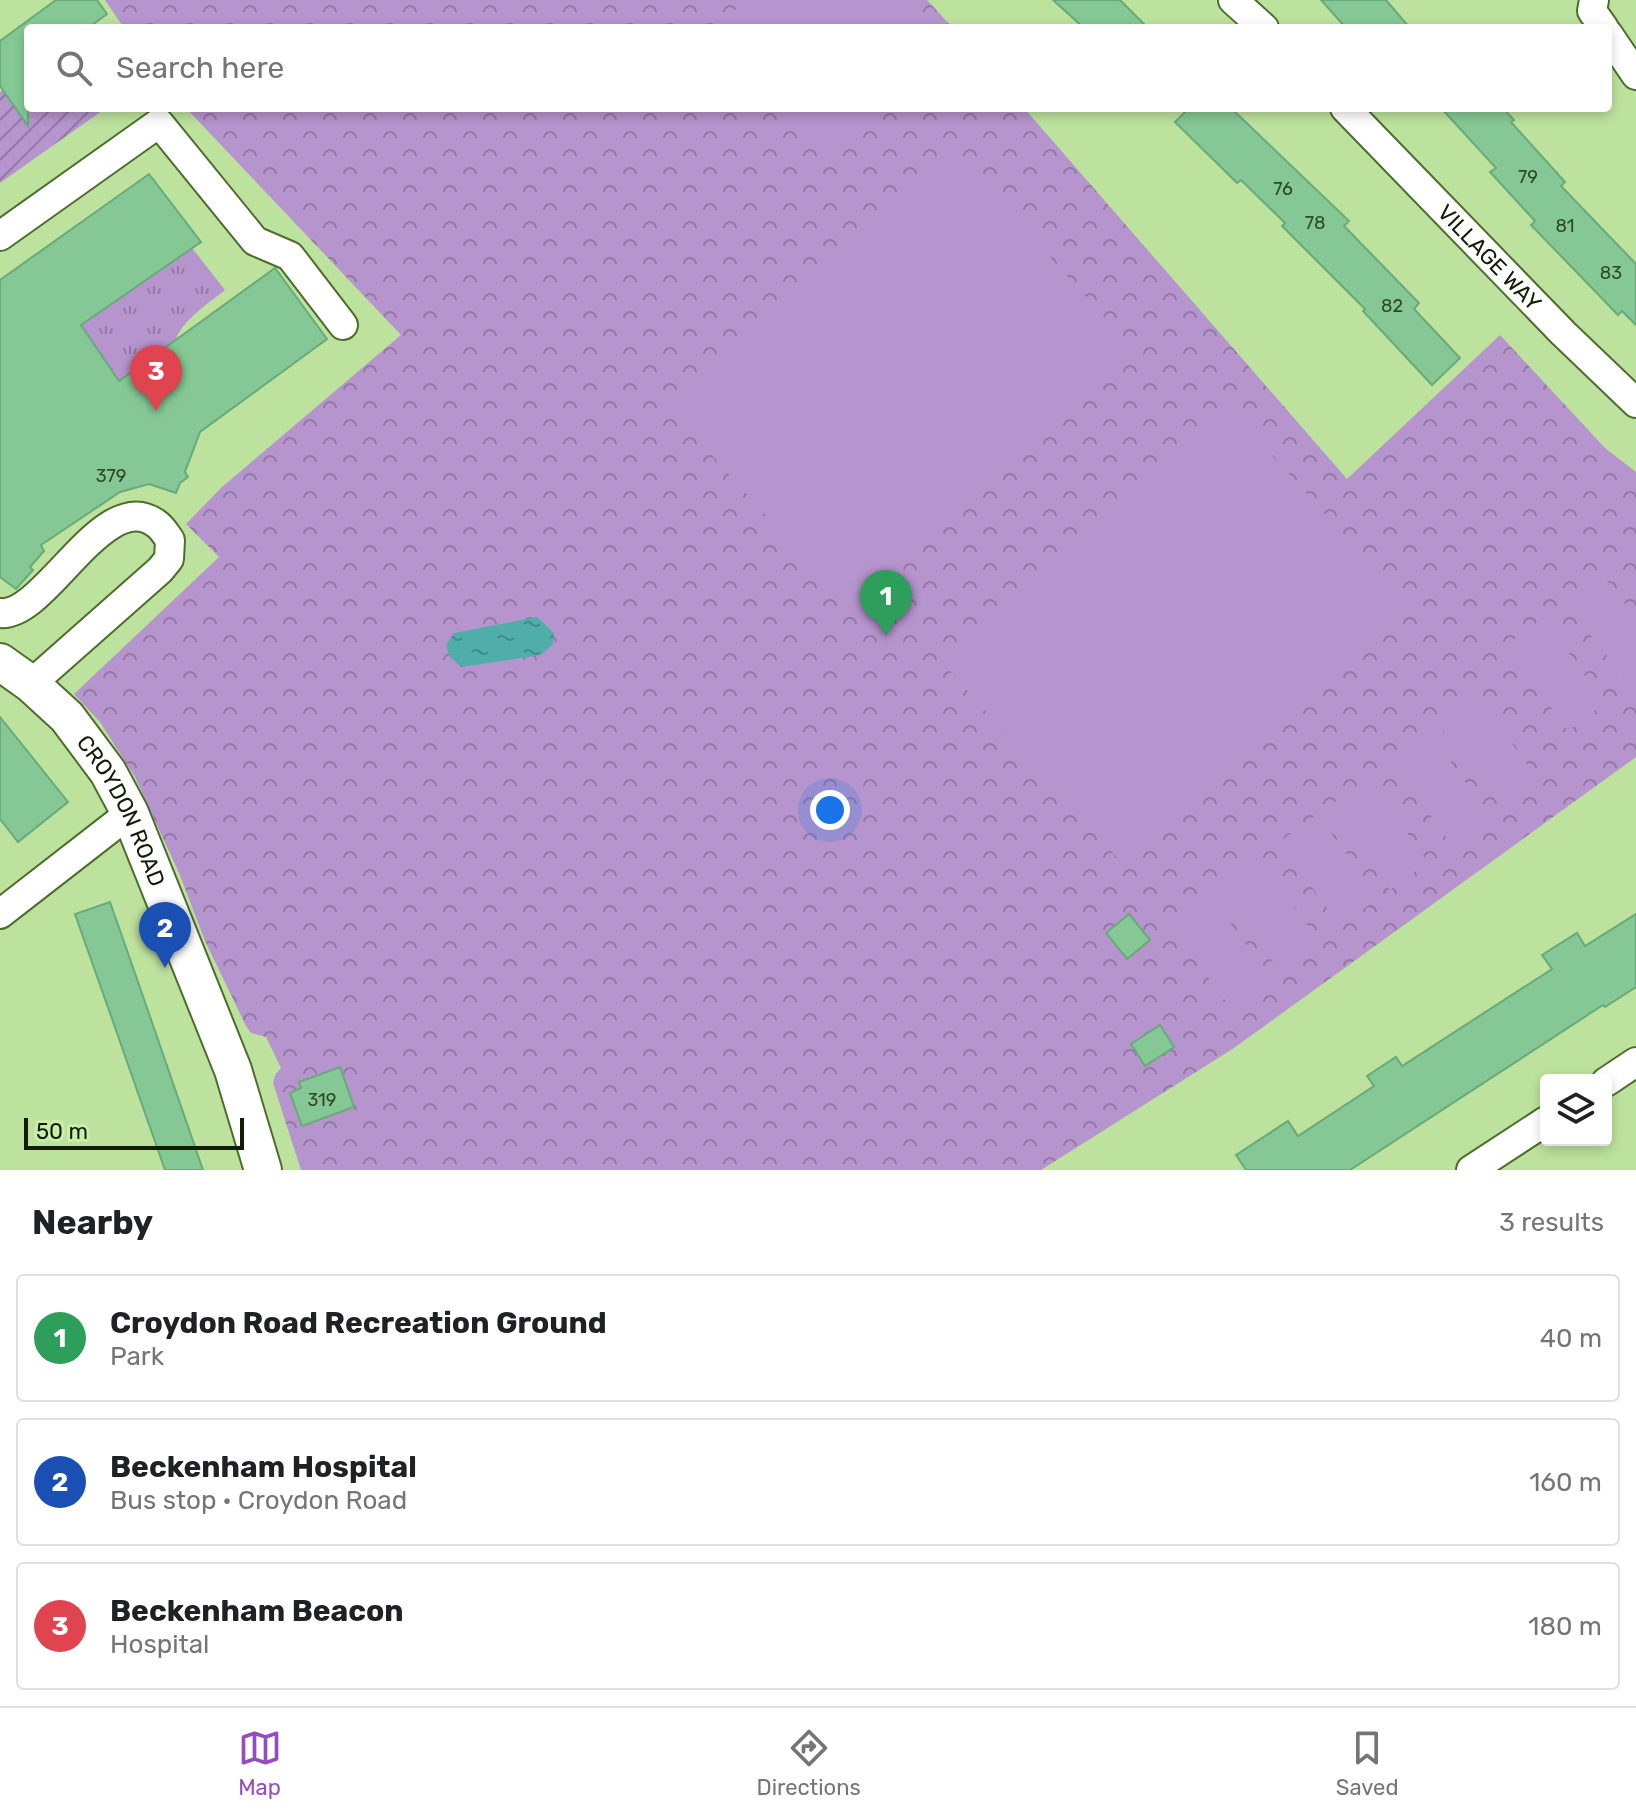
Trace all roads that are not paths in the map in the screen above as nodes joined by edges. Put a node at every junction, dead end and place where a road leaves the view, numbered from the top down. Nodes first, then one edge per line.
1 (1233, 0) edge
2 (1594, 0) edge
3 (1260, 24) edge
4 (1601, 24) edge
5 (1612, 40) edge
6 (1636, 75) edge
7 (1349, 112) edge
8 (0, 236) edge
9 (343, 325) dead end
10 (1636, 403) edge
11 (0, 613) edge
12 (0, 662) edge
13 (31, 684) junction
14 (130, 813) junction
15 (0, 914) edge
16 (1636, 1062) edge
17 (1612, 1078) edge
18 (1540, 1125) edge
19 (263, 1170) edge
20 (1471, 1170) edge

1 - 3 street
2 - 4 street
5 - 6 street
7 - 10 street, VILLAGE WAY
8 - 9 street
11 - 13 street
12 - 13 main road, CROYDON ROAD
13 - 14 main road, CROYDON ROAD
14 - 15 street
14 - 19 main road, CROYDON ROAD
16 - 17 street
18 - 20 street

